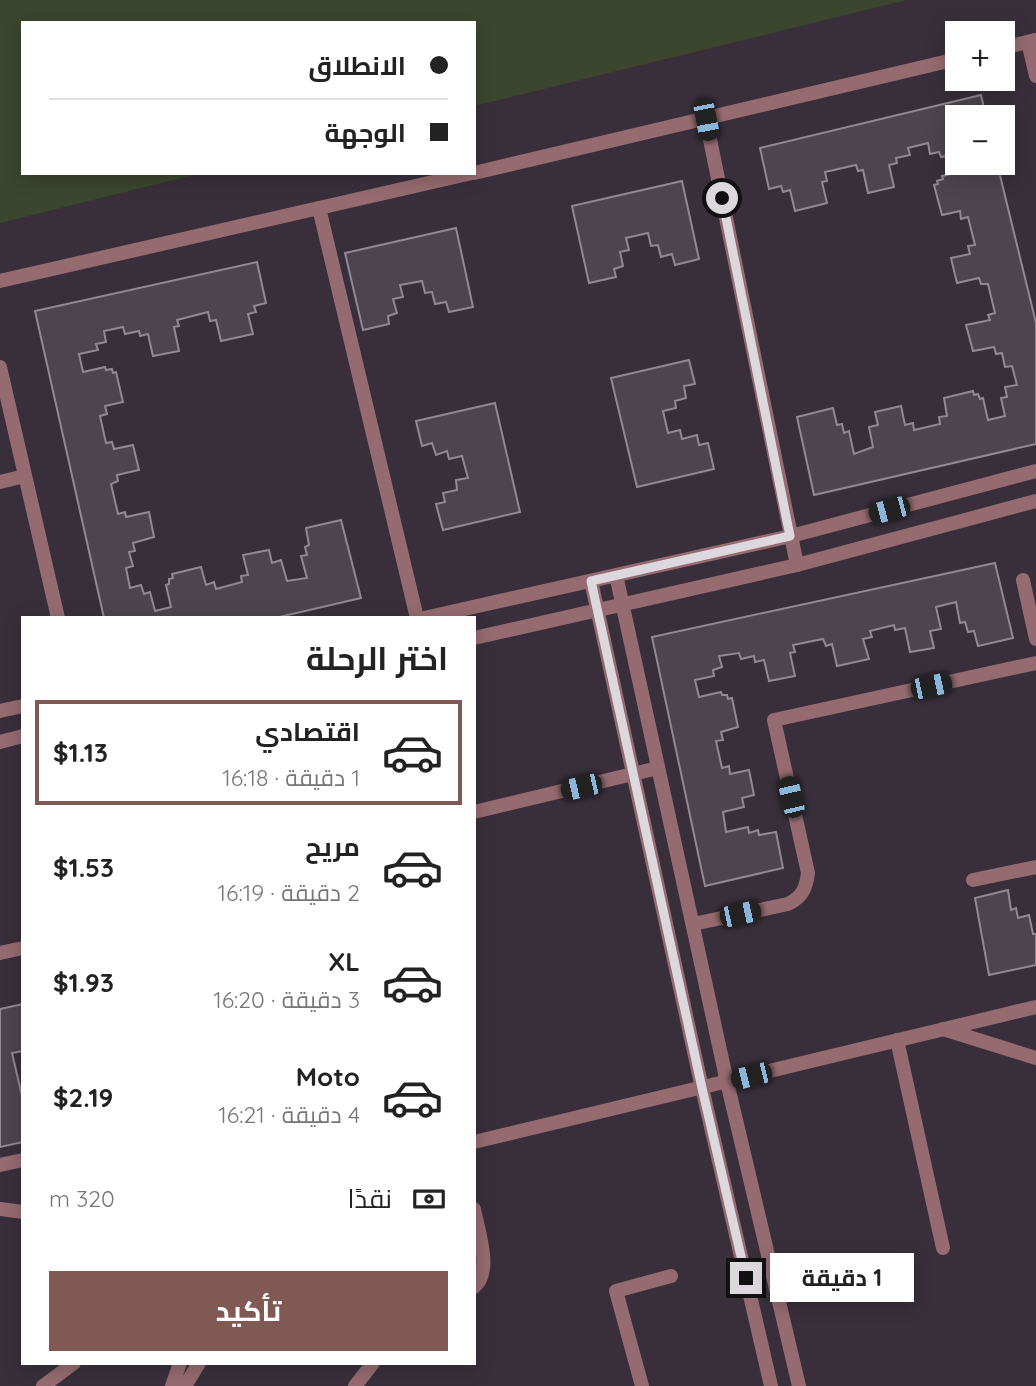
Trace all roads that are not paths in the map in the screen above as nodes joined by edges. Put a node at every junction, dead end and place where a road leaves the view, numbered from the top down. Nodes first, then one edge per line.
1 (1032, 41) edge
2 (945, 62) edge
3 (1036, 76) edge
4 (706, 120) junction
5 (476, 172) edge
6 (464, 175) edge
7 (319, 208) junction
8 (0, 281) edge
9 (0, 367) edge
10 (1036, 471) edge
11 (25, 476) junction
12 (0, 482) edge
13 (1036, 501) edge
14 (790, 536) junction
15 (797, 565) junction
16 (616, 575) junction
17 (1023, 580) dead end
18 (591, 581) junction
19 (622, 605) junction
20 (598, 611) junction
21 (58, 616) edge
22 (417, 616) edge
23 (433, 616) edge
24 (476, 638) edge
25 (1036, 639) edge
26 (1036, 663) edge
27 (21, 706) edge
28 (0, 711) edge
29 (21, 736) edge
30 (0, 741) edge
31 (658, 768) junction
32 (634, 775) junction
33 (476, 812) edge
34 (1036, 867) edge
35 (973, 880) dead end
36 (693, 924) junction
37 (21, 948) edge
38 (0, 953) edge
39 (1036, 1007) edge
40 (943, 1029) junction
41 (897, 1040) junction
42 (1036, 1058) edge
43 (727, 1082) junction
44 (702, 1088) junction
45 (476, 1142) edge
46 (21, 1160) edge
47 (0, 1165) edge
48 (0, 1209) edge
49 (21, 1212) edge
50 (476, 1220) edge
51 (943, 1248) dead end
52 (671, 1276) dead end
53 (476, 1286) edge
54 (71, 1365) edge
55 (179, 1365) edge
56 (198, 1365) edge
57 (371, 1365) edge
58 (43, 1386) edge
59 (172, 1386) edge
60 (185, 1386) edge
61 (355, 1386) edge
62 (642, 1386) edge
63 (771, 1386) edge
64 (799, 1386) edge

1 - 3 street
2 - 4 street
4 - 5 street
4 - 14 street
6 - 7 street
7 - 8 street
7 - 22 street
9 - 11 street
10 - 14 street
11 - 12 street
11 - 21 street
13 - 15 street
14 - 15 street
14 - 16 street
15 - 19 street
16 - 18 street
16 - 19 street
17 - 25 street
18 - 20 street
18 - 23 street
19 - 20 street
19 - 31 street
20 - 24 street
20 - 32 street
26 - 36 street
27 - 28 street
29 - 30 street
31 - 32 street
31 - 36 street
32 - 33 street
32 - 44 street
34 - 35 street
36 - 43 street
37 - 38 street
39 - 40 street
40 - 41 street
40 - 42 street
41 - 43 street
41 - 51 street
43 - 44 street
43 - 64 street
44 - 45 street
44 - 63 street
46 - 47 street
48 - 49 street
50 - 53 street
52 - 62 street
54 - 58 street
55 - 59 street
56 - 60 street
57 - 61 street

